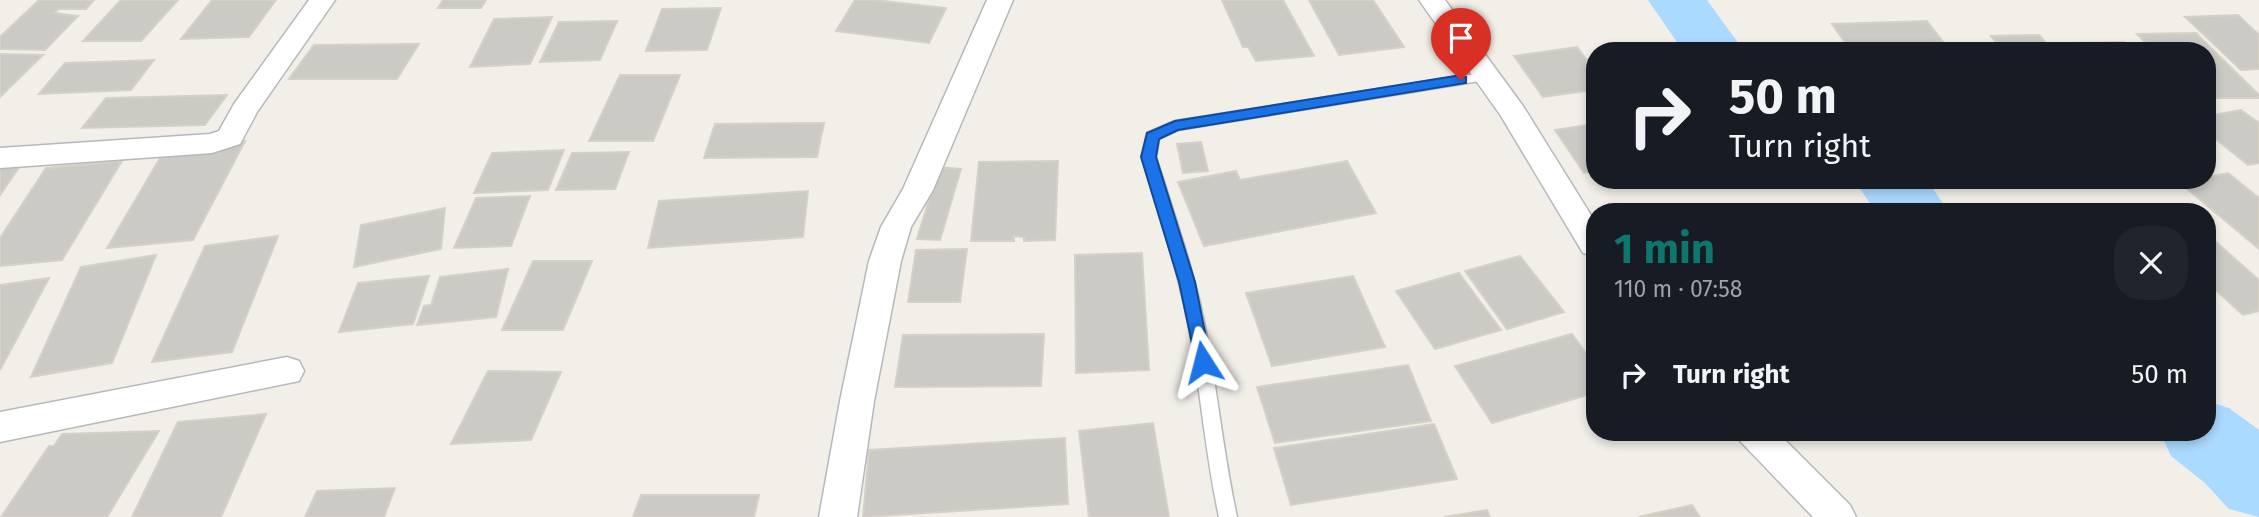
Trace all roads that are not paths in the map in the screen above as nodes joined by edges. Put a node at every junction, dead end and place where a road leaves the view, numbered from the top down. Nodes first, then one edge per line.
1 (322, 0) edge
2 (1000, 0) edge
3 (1432, 0) edge
4 (1487, 76) junction
5 (0, 158) edge
6 (1586, 232) edge
7 (287, 371) dead end
8 (0, 427) edge
9 (1763, 441) edge
10 (838, 517) edge
11 (1228, 517) edge
12 (1837, 517) edge

1 - 5 street
2 - 10 street
3 - 4 street
4 - 6 street
4 - 11 lane
7 - 8 street
9 - 12 street

